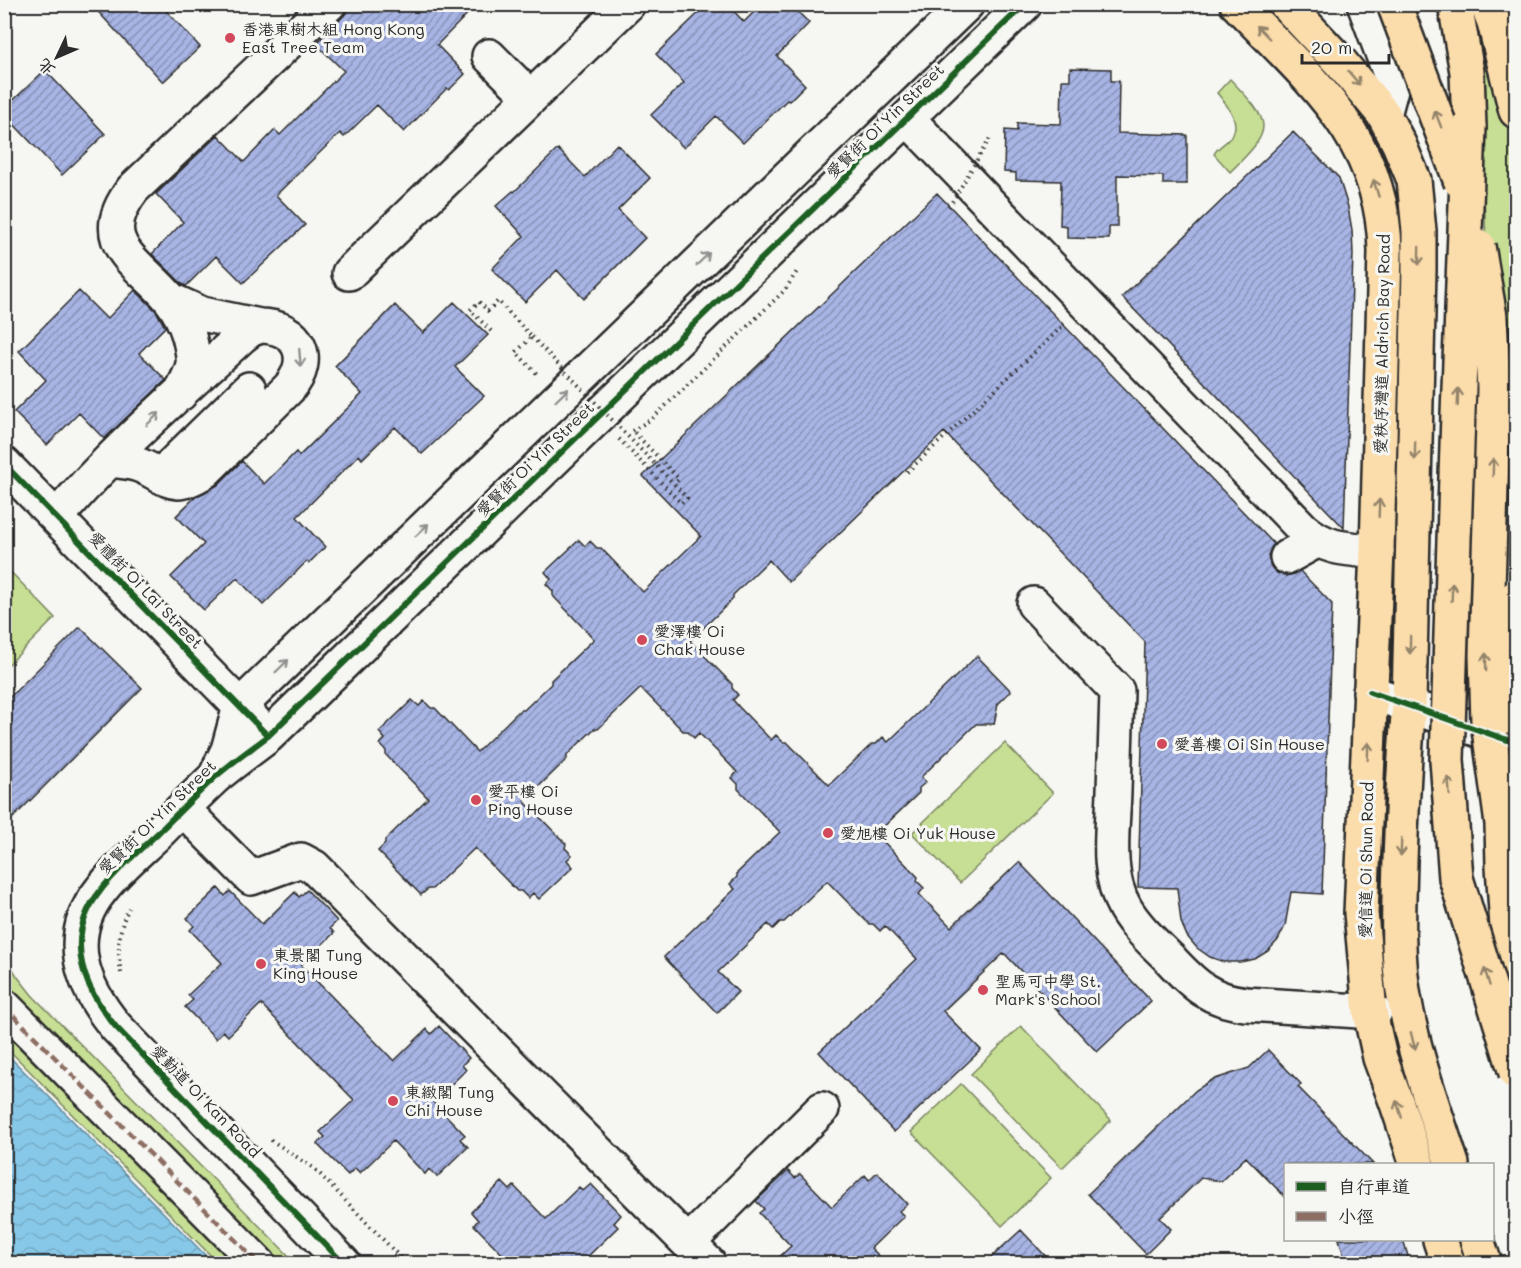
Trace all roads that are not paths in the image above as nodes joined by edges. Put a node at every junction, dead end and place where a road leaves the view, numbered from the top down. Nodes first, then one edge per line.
1 (329, 4) edge
2 (628, 4) edge
3 (967, 4) edge
4 (1025, 4) edge
5 (1237, 4) edge
6 (1286, 4) edge
7 (1364, 4) edge
8 (1394, 4) edge
9 (1455, 4) edge
10 (1487, 4) edge
11 (489, 56) dead end
12 (530, 97) junction
13 (1516, 111) edge
14 (1384, 115) junction
15 (907, 118) junction
16 (349, 273) dead end
17 (171, 300) junction
18 (251, 332) junction
19 (242, 381) junction
20 (289, 388) junction
21 (180, 394) junction
22 (4, 464) edge
23 (136, 467) junction
24 (57, 517) junction
25 (1316, 541) junction
26 (1377, 551) junction
27 (1287, 557) dead end
28 (1516, 597) edge
29 (1034, 604) dead end
30 (1370, 692) junction
31 (1409, 705) junction
32 (240, 706) junction
33 (268, 736) junction
34 (1516, 743) edge
35 (216, 777) junction
36 (183, 809) junction
37 (1502, 824) junction
38 (81, 940) joint
39 (4, 1006) edge
40 (1372, 1012) junction
41 (1516, 1070) edge
42 (822, 1109) dead end
43 (1416, 1163) edge
44 (1452, 1163) edge
45 (1441, 1241) edge
46 (1478, 1241) edge
47 (698, 1253) edge
48 (259, 1263) edge
49 (345, 1263) edge
50 (1448, 1263) edge
51 (1485, 1263) edge

1 - 17 street
2 - 12 street
32 -> 3 street, 愛賢街 Oi Yin Street
4 - 15 street, 愛賢街 Oi Yin Street
26 -> 5 main road, 愛秩序灣道 Aldrich Bay Road
6 -> 14 main road
7 - 14 street
37 -> 8 main road, bridge
41 -> 9 main road, bridge
10 - 13 main road
11 - 12 street
12 - 16 street
14 -> 31 main road
15 - 25 street
15 - 33 street, 愛賢街 Oi Yin Street
17 - 18 street
17 - 21 street
18 - 19 street
18 -> 20 street
18 - 21 street
19 - 20 street
19 - 23 street
20 - 23 street
23 -> 21 street
22 - 24 street, 愛禮街 Oi Lai Street
23 - 24 street
24 - 32 street, 愛禮街 Oi Lai Street
25 - 26 street
25 - 27 street
26 - 30 main road, 愛秩序灣道 Aldrich Bay Road
28 - 37 main road, bridge
29 - 40 street
30 - 31 street
40 -> 30 main road, 愛信道 Oi Shun Road
31 - 34 street
31 -> 44 main road, 愛信道 Oi Shun Road
32 - 33 street, 愛禮街 Oi Lai Street
32 - 35 street, 愛賢街 Oi Yin Street
33 - 35 street, 愛賢街 Oi Yin Street
35 - 36 street, 愛賢街 Oi Yin Street
36 - 38 street, 愛賢街 Oi Yin Street
36 - 47 street
37 - 41 main road, bridge
38 - 49 street, 愛勤道 Oi Kan Road
39 - 48 street
43 -> 40 main road, 愛信道 Oi Shun Road
42 - 47 street
45 - 50 main road
46 - 51 main road

